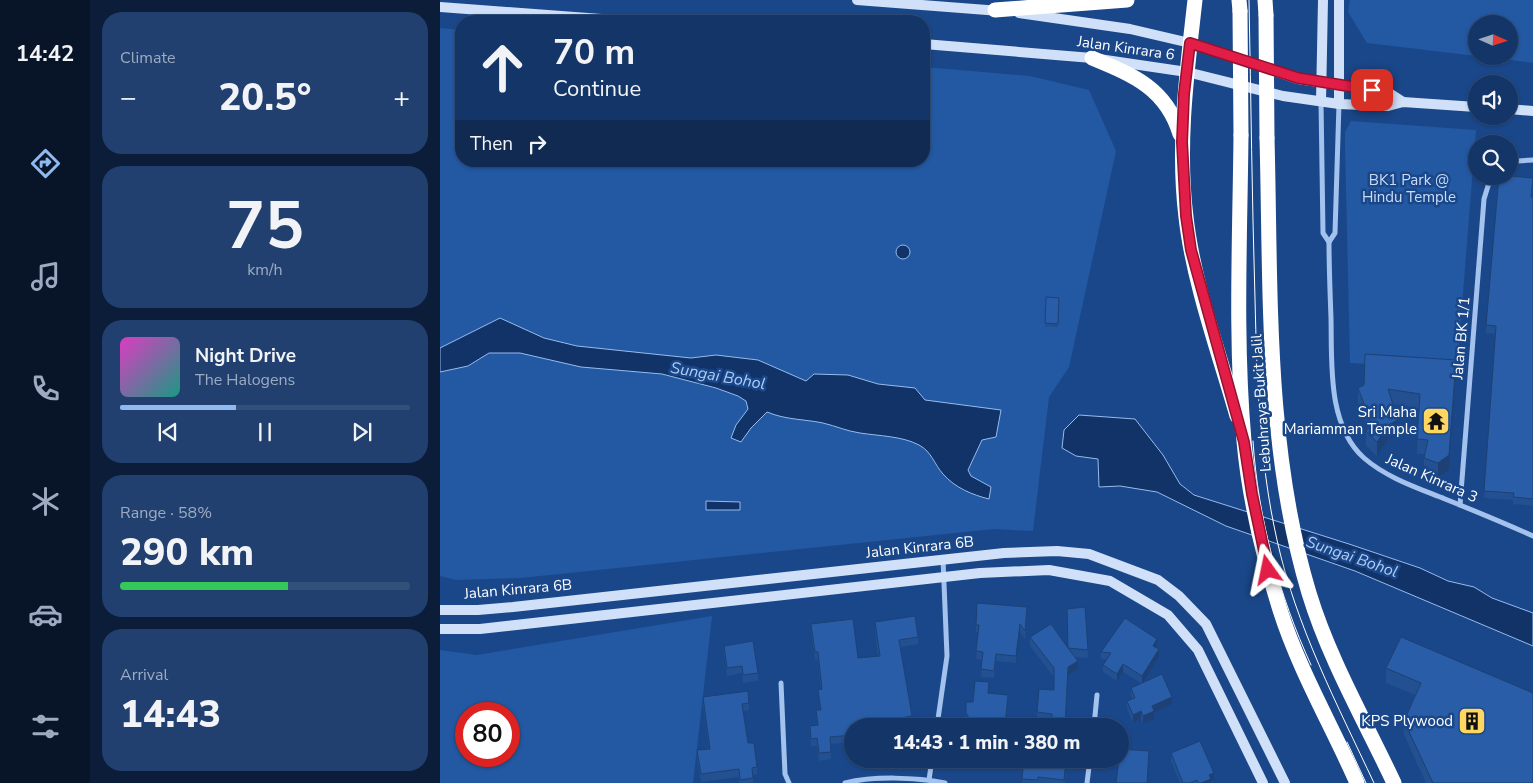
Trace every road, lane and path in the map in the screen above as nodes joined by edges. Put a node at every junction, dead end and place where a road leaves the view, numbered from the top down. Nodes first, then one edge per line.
1 (856, 0) edge
2 (1127, 0) edge
3 (1196, 0) edge
4 (1323, 0) edge
5 (1339, 0) edge
6 (1240, 5) edge
7 (440, 7) edge
8 (1265, 7) edge
9 (995, 10) junction
10 (547, 15) edge
11 (1190, 43) junction
12 (930, 44) edge
13 (1092, 58) junction
14 (1187, 72) junction
15 (1321, 83) junction
16 (1339, 84) junction
17 (1321, 101) junction
18 (1403, 102) junction
19 (1339, 104) junction
20 (1468, 106) edge
21 (1518, 110) edge
22 (1533, 111) edge
23 (1182, 142) junction
24 (1533, 160) edge
25 (1518, 161) edge
26 (1489, 185) edge
27 (1329, 242) junction
28 (1244, 442) junction
29 (1460, 505) junction
30 (1533, 536) edge
31 (943, 559) junction
32 (944, 577) junction
33 (440, 610) edge
34 (440, 629) edge
35 (781, 684) dead end
36 (1097, 695) dead end
37 (937, 718) edge
38 (1095, 718) edge
39 (930, 768) edge
40 (1089, 768) edge
41 (928, 780) junction
42 (789, 783) edge
43 (845, 783) edge
44 (945, 783) edge
45 (1087, 783) edge
46 (1263, 783) edge
47 (1285, 783) edge
48 (1357, 783) edge
49 (1394, 783) edge

1 - 9 street, Jalan Kinrara 6
2 - 9 highway
3 - 11 highway
4 - 15 street
5 - 16 street
6 - 28 highway, Lebuhraya Bukit Jalil, bridge
7 - 10 street
8 - 49 highway, Lebuhraya Bukit Jalil, bridge
9 - 11 street, Jalan Kinrara 6
11 - 14 highway
11 - 15 street, Jalan Kinrara 6
12 - 13 street, Jalan Kinrara 6
13 - 14 street, Jalan Kinrara 6
13 - 23 highway
14 - 17 street, Jalan Kinrara 6
14 - 23 highway
15 - 16 street, Jalan Kinrara 6
15 - 17 street
16 - 18 street, Jalan Kinrara 6
16 - 19 street
17 - 19 street, Jalan Kinrara 6
17 - 27 street, Jalan Kinrara 3
18 - 19 street, Jalan Kinrara 6
18 - 20 street
19 - 27 street, Jalan Kinrara 3
21 - 22 street
23 - 28 highway
24 - 25 street
26 - 29 street, Jalan BK 1/1
27 - 29 street, Jalan Kinrara 3
28 - 48 highway, Lebuhraya Bukit Jalil
29 - 30 street, Jalan Kinrara 3
31 - 32 street
31 - 33 street, Jalan Kinrara 6B
31 - 47 street, Jalan Kinrara 6B
32 - 34 street
32 - 37 street
32 - 46 street
35 - 42 street
36 - 38 street
39 - 41 street
40 - 45 street
41 - 43 street
41 - 44 street

